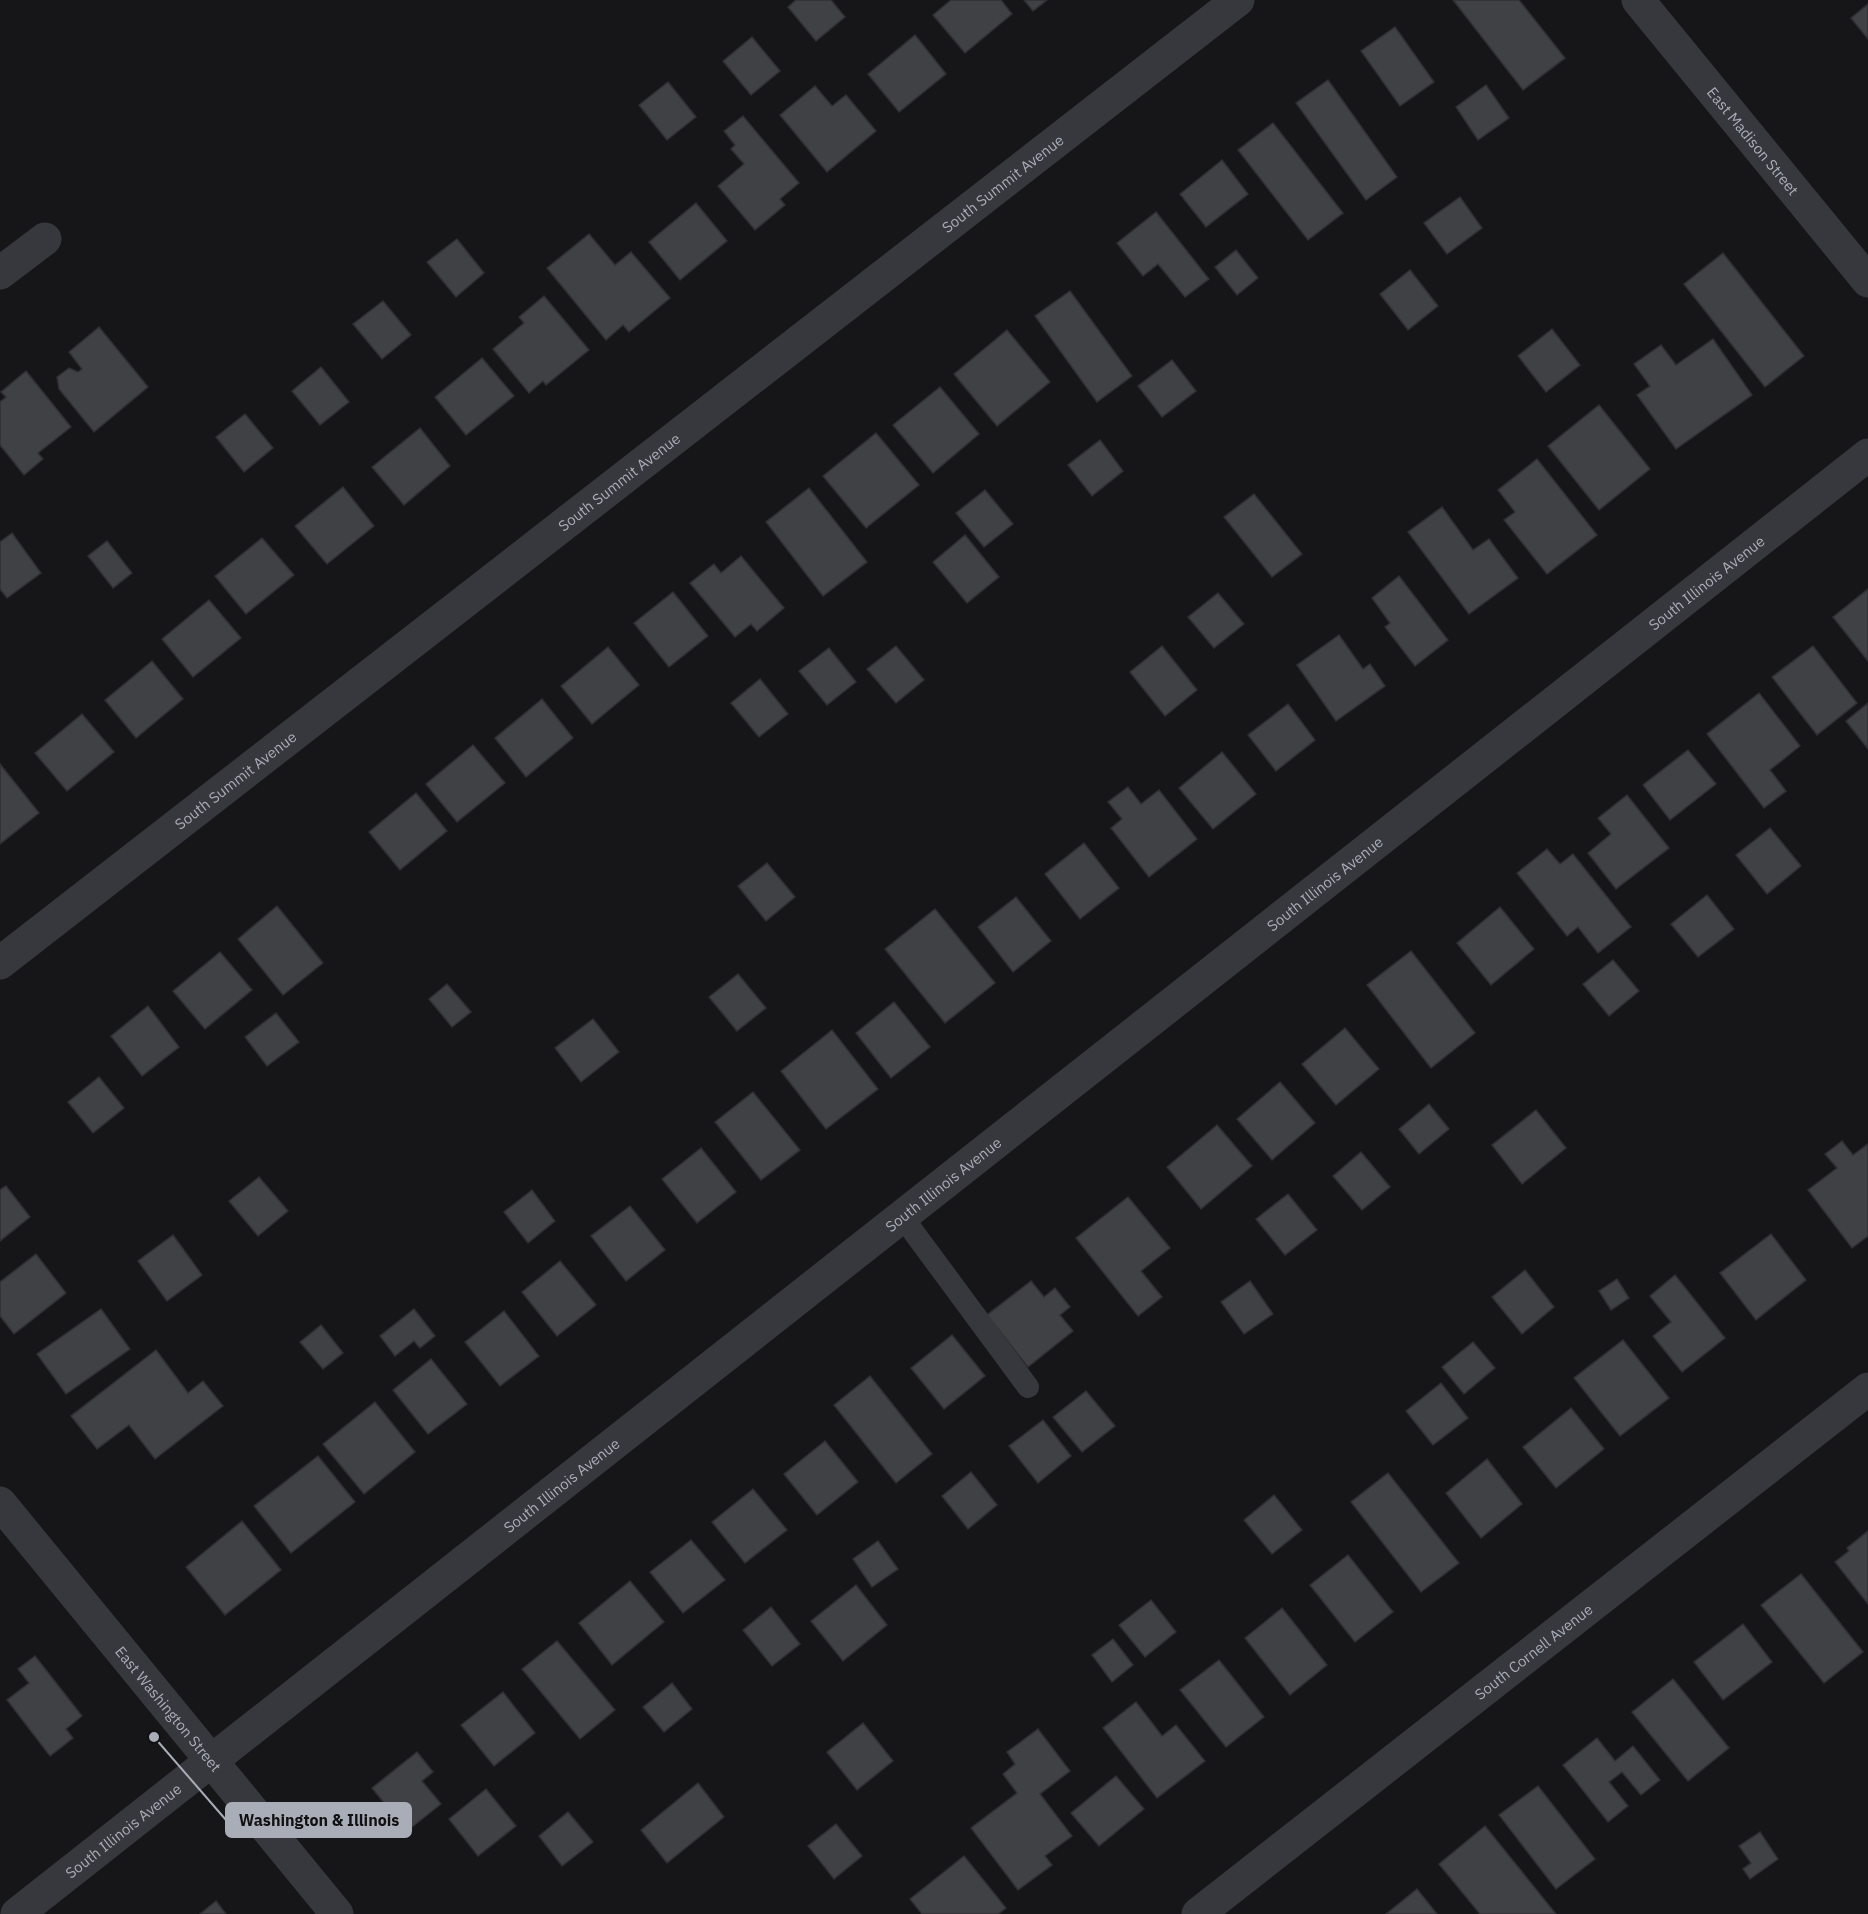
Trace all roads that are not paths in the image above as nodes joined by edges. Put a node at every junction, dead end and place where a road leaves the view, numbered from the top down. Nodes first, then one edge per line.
1 (1238, 0) edge
2 (1638, 0) edge
3 (45, 239) dead end
4 (0, 273) edge
5 (1868, 281) edge
6 (1868, 455) edge
7 (0, 963) edge
8 (901, 1215) junction
9 (1028, 1387) dead end
10 (1868, 1389) edge
11 (0, 1503) edge
12 (211, 1760) junction
13 (17, 1914) edge
14 (337, 1914) edge
15 (1198, 1914) edge

1 - 7 street, South Summit Avenue
2 - 5 street, East Madison Street
3 - 4 street
6 - 8 street, South Illinois Avenue
8 - 9 lane
8 - 12 street, South Illinois Avenue
10 - 15 street, South Cornell Avenue
11 - 12 street, East Washington Street
12 - 13 street, South Illinois Avenue
12 - 14 street, East Washington Street

